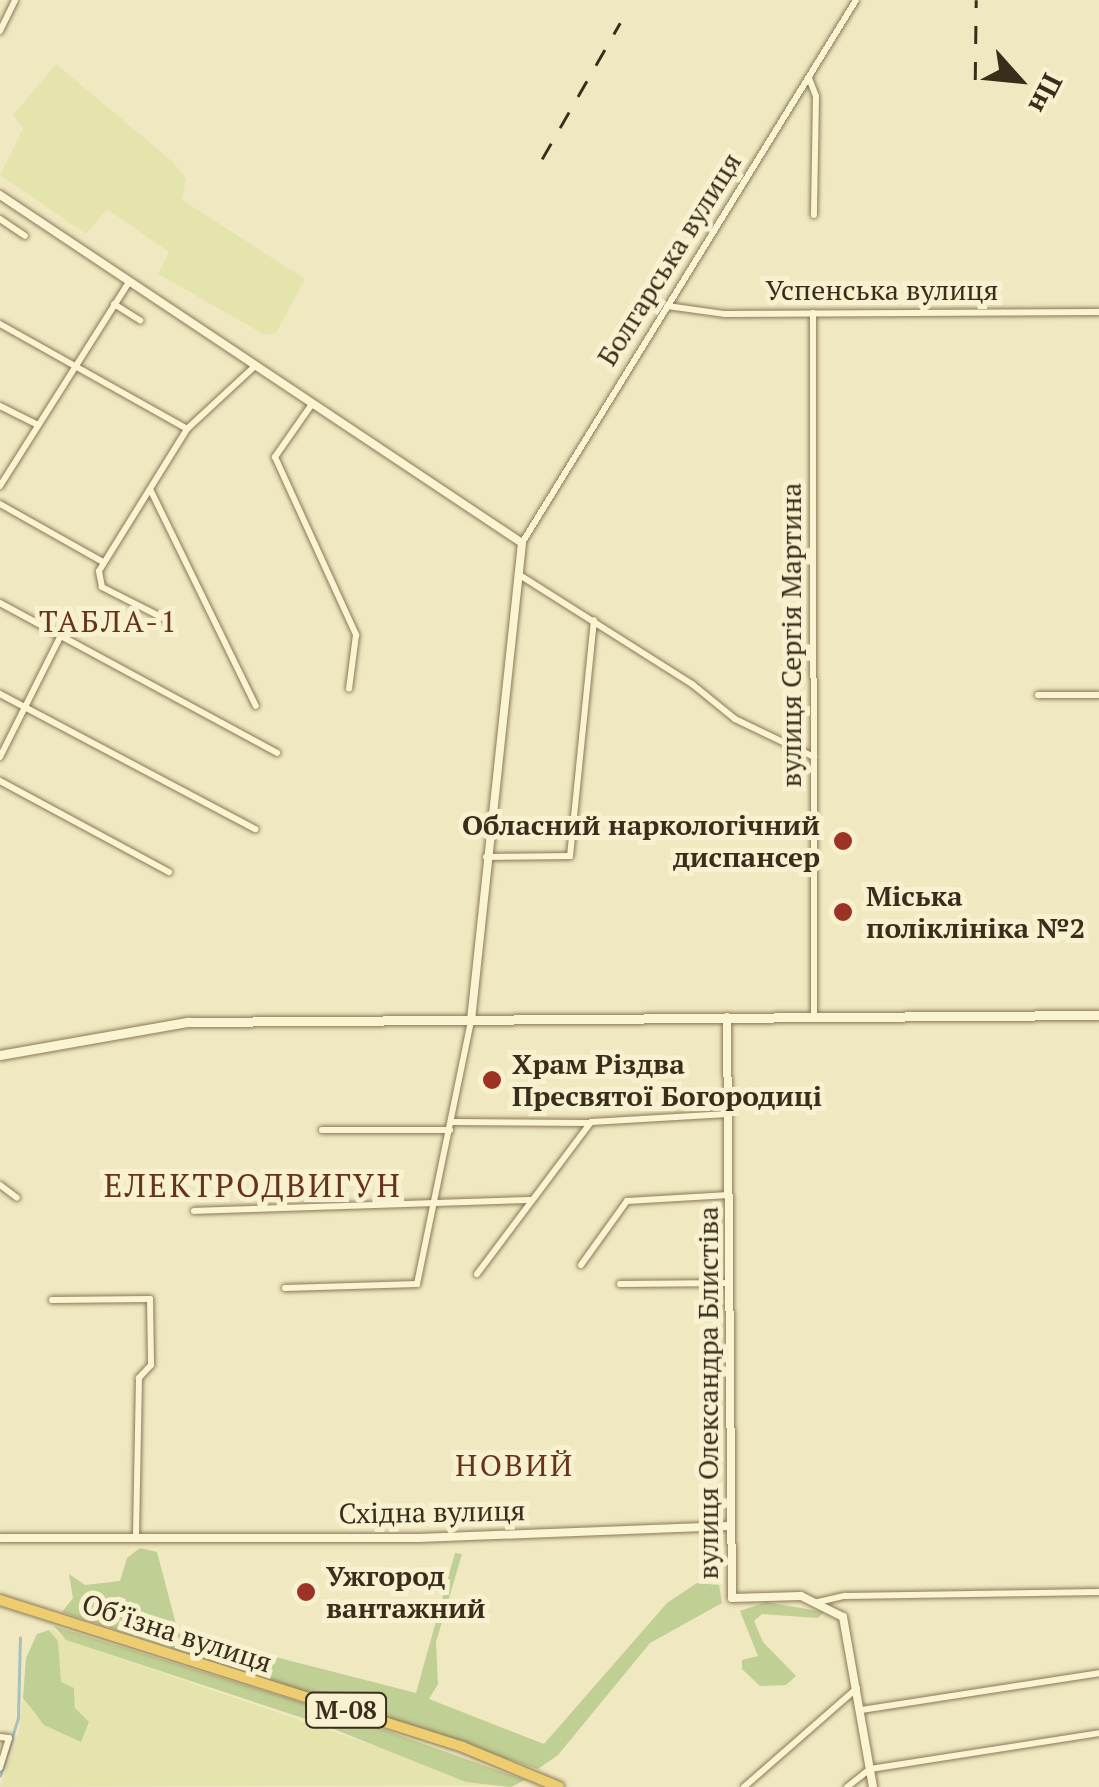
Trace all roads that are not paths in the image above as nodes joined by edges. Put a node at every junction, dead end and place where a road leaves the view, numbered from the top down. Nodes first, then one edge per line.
1 (16, 0) edge
2 (856, 0) edge
3 (0, 31) edge
4 (808, 77) junction
5 (0, 196) edge
6 (814, 216) dead end
7 (0, 219) edge
8 (25, 236) dead end
9 (129, 282) junction
10 (114, 304) junction
11 (667, 306) junction
12 (1099, 312) edge
13 (812, 313) junction
14 (140, 320) dead end
15 (0, 324) edge
16 (256, 366) junction
17 (75, 367) junction
18 (312, 404) junction
19 (0, 406) edge
20 (38, 425) junction
21 (187, 429) junction
22 (0, 486) edge
23 (151, 491) junction
24 (0, 504) edge
25 (522, 543) junction
26 (103, 562) junction
27 (518, 574) junction
28 (0, 603) edge
29 (594, 619) junction
30 (165, 620) dead end
31 (60, 635) junction
32 (349, 689) dead end
33 (0, 694) edge
34 (1038, 695) dead end
35 (1099, 695) edge
36 (23, 706) junction
37 (256, 706) dead end
38 (277, 753) dead end
39 (0, 757) edge
40 (814, 757) junction
41 (0, 781) edge
42 (255, 830) dead end
43 (486, 856) junction
44 (169, 872) dead end
45 (1099, 1015) edge
46 (814, 1016) junction
47 (727, 1017) junction
48 (471, 1019) junction
49 (0, 1056) edge
50 (728, 1114) junction
51 (591, 1122) junction
52 (450, 1126) junction
53 (322, 1130) dead end
54 (0, 1186) edge
55 (729, 1195) junction
56 (17, 1198) dead end
57 (435, 1200) junction
58 (532, 1200) junction
59 (194, 1211) dead end
60 (581, 1265) dead end
61 (478, 1274) dead end
62 (729, 1283) junction
63 (620, 1284) dead end
64 (285, 1288) dead end
65 (52, 1300) dead end
66 (729, 1526) junction
67 (0, 1538) edge
68 (136, 1538) junction
69 (1099, 1592) edge
70 (0, 1600) edge
71 (818, 1602) junction
72 (1099, 1673) edge
73 (858, 1688) junction
74 (861, 1710) junction
75 (1099, 1733) edge
76 (5, 1737) edge
77 (0, 1768) edge
78 (870, 1769) junction
79 (557, 1786) edge
80 (744, 1787) edge
81 (847, 1787) edge
82 (872, 1787) edge

1 - 3 street
2 - 4 street, Болгарська вулиця
4 - 6 street
4 - 11 street, Болгарська вулиця
5 - 9 street
7 - 8 street
9 - 10 street
9 - 16 street
10 - 14 street
10 - 17 street
11 - 13 street, Успенська вулиця
11 - 25 street, Болгарська вулиця
12 - 13 street, Успенська вулиця
13 - 40 street, вулиця Сергія Мартина
15 - 17 street
16 - 18 street
16 - 21 street
17 - 20 street
17 - 21 street
18 - 25 street
18 - 32 street
19 - 20 street
20 - 22 street
21 - 23 street
23 - 26 street
23 - 37 street
24 - 26 street
25 - 27 street
26 - 30 street
27 - 29 street
27 - 43 street
28 - 31 street
29 - 40 street
29 - 43 street
31 - 36 street
31 - 38 street
33 - 36 street
34 - 35 street
36 - 39 street
36 - 42 street
40 - 46 street, вулиця Сергія Мартина
41 - 44 street
43 - 48 street
45 - 46 main road
46 - 47 main road
47 - 48 main road
47 - 50 street, вулиця Олександра Блистіва
48 - 49 main road
48 - 52 street
50 - 51 street
50 - 55 street, вулиця Олександра Блистіва
51 - 52 street
51 - 58 street
52 - 53 street
52 - 57 street
54 - 56 street
55 - 60 street
55 - 62 street, вулиця Олександра Блистіва
57 - 58 street
57 - 59 street
57 - 64 street
58 - 61 street
62 - 63 street
62 - 66 street, вулиця Олександра Блистіва
65 - 68 street
66 - 68 street, Східна вулиця
66 - 71 street, вулиця Олександра Блистіва
67 - 68 street, Східна вулиця
69 - 71 street
70 - 79 highway, Обʼїзна вулиця / М-08
71 - 73 street
72 - 74 street
73 - 74 street
73 - 80 street
74 - 78 street
75 - 78 street
76 - 77 street
78 - 81 street
78 - 82 street

